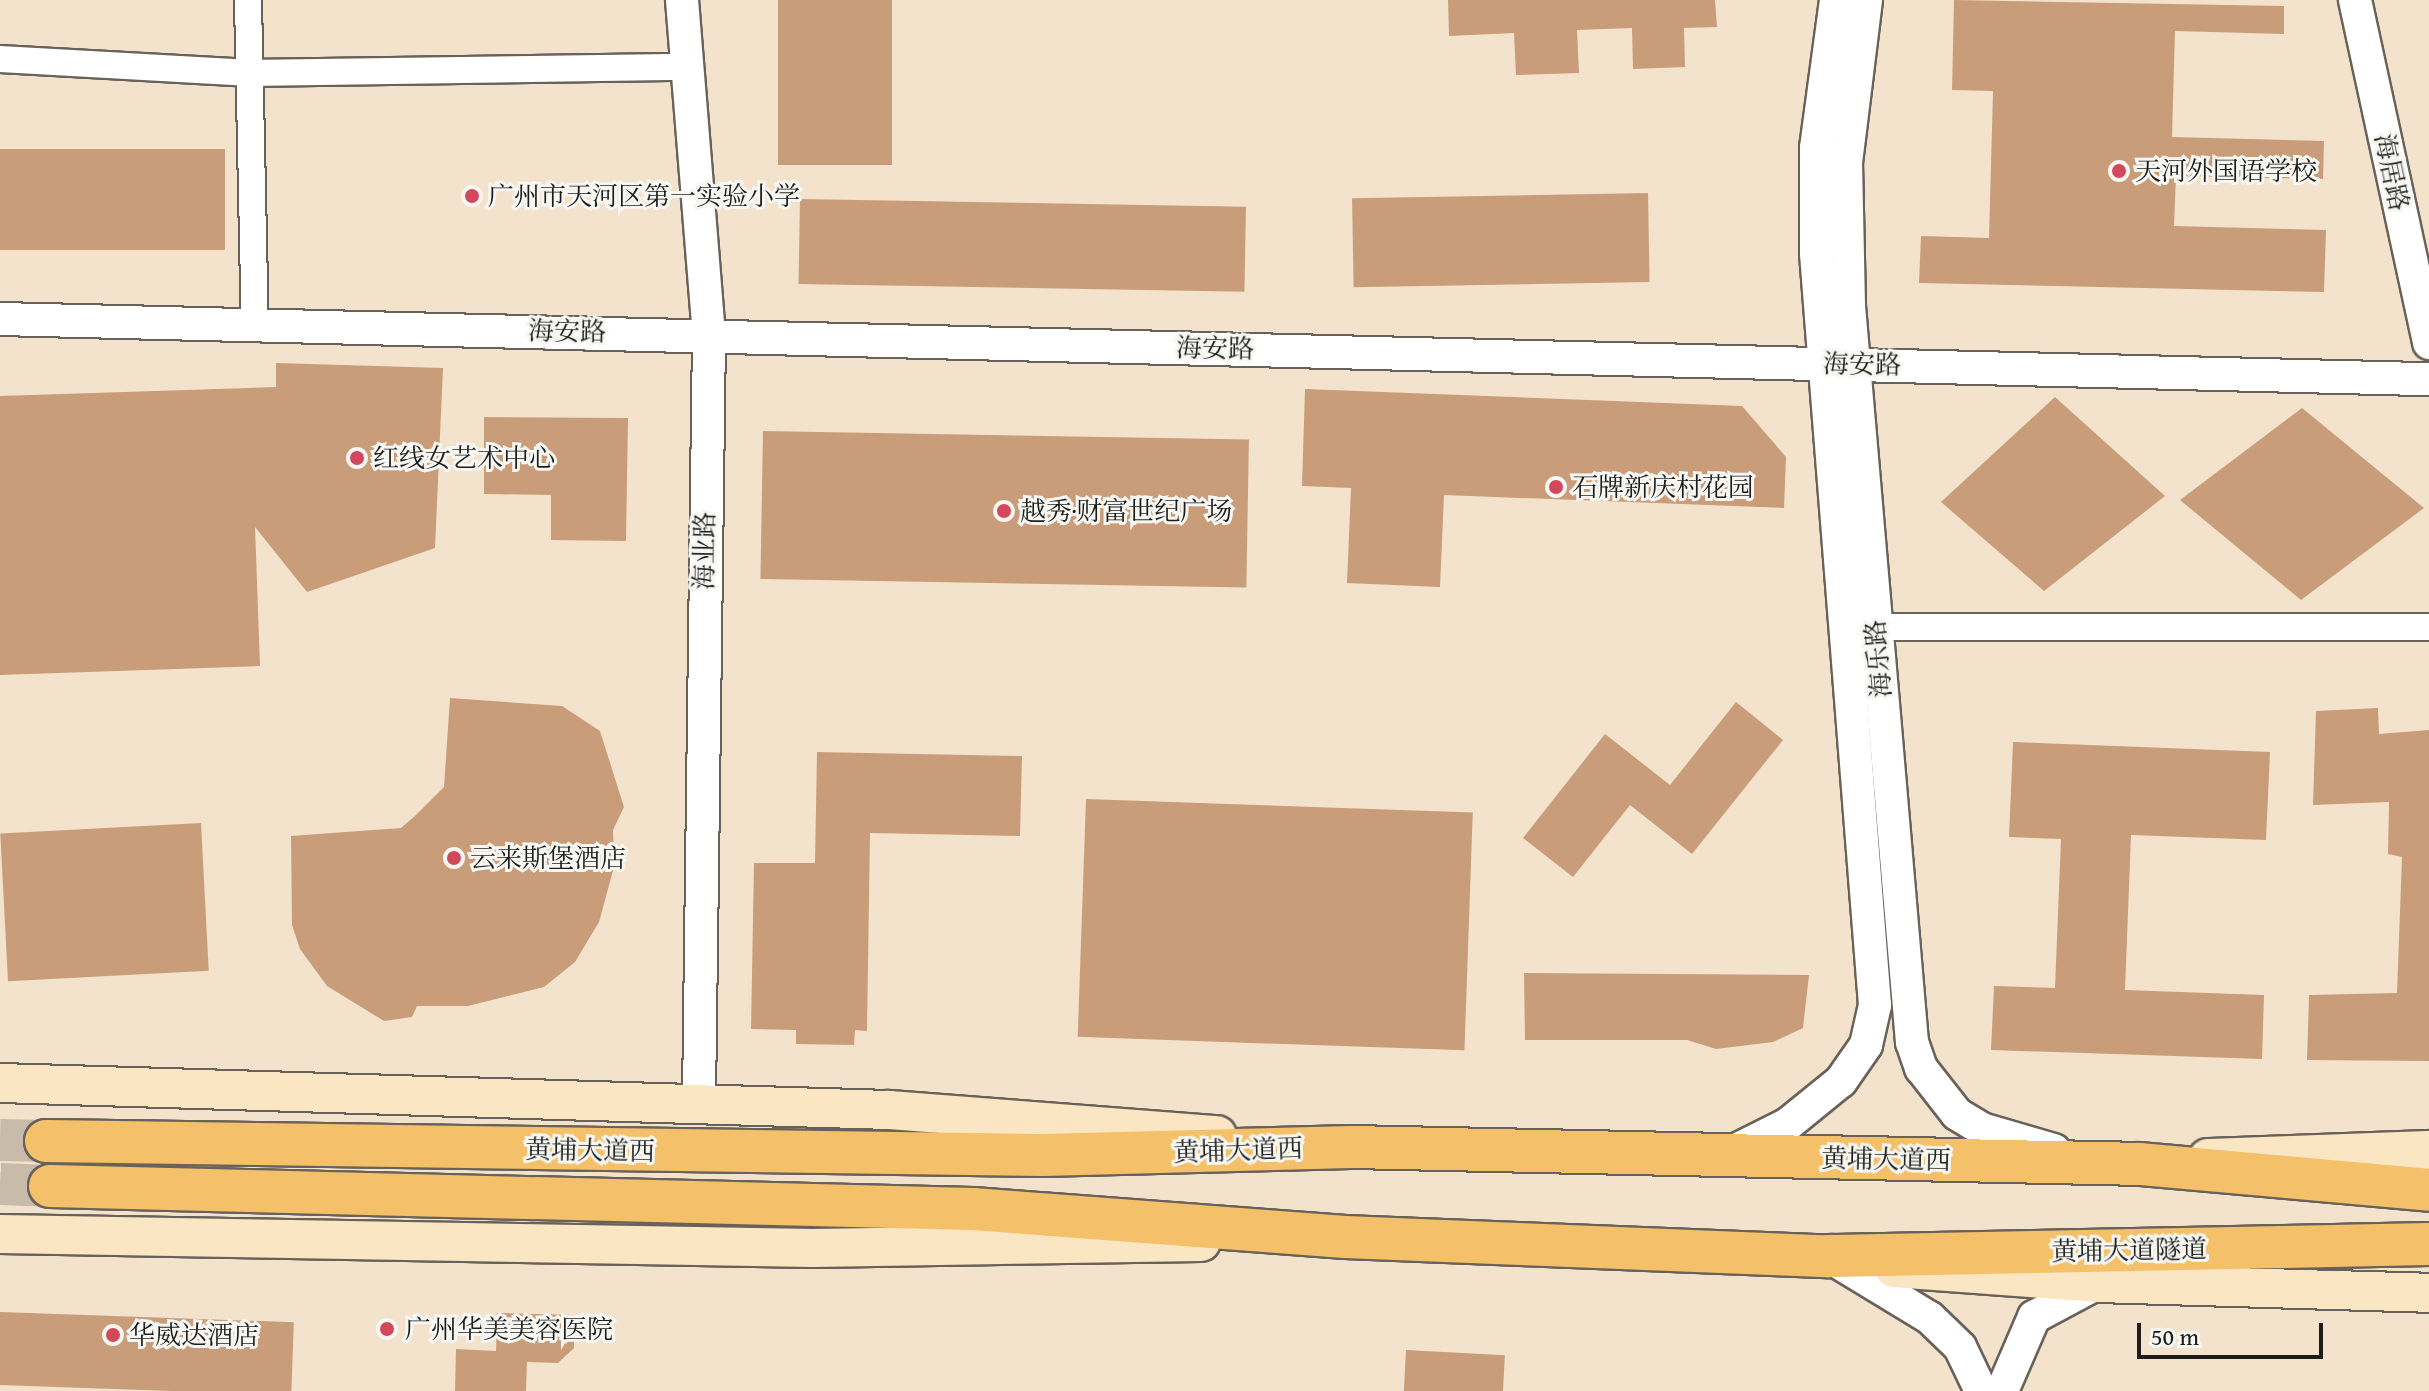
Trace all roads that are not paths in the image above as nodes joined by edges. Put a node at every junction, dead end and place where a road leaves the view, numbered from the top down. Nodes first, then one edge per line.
1 (248, 0) edge
2 (682, 0) edge
3 (1836, 0) edge
4 (1866, 0) edge
5 (2355, 0) edge
6 (0, 59) edge
7 (687, 67) junction
8 (247, 73) junction
9 (0, 319) edge
10 (255, 324) junction
11 (709, 335) junction
12 (2429, 343) edge
13 (1839, 363) junction
14 (2429, 379) edge
15 (1875, 627) junction
16 (2429, 627) edge
17 (5, 1088) edge
18 (699, 1103) junction
19 (46, 1141) tunnel mouth
20 (1351, 1147) junction
21 (2429, 1150) edge
22 (1723, 1157) junction
23 (2140, 1164) junction
24 (50, 1186) tunnel mouth
25 (2429, 1190) edge
26 (0, 1234) edge
27 (1345, 1237) junction
28 (2429, 1244) edge
29 (1828, 1256) junction
30 (2098, 1283) junction
31 (2429, 1293) edge
32 (1981, 1391) edge
33 (2002, 1391) edge

1 - 8 street
2 - 7 street, 海业路
3 - 13 street, 海乐路
4 - 13 street, 海乐路
5 - 12 street, 海居路
6 - 8 street
7 - 8 street
7 - 11 street, 海业路
8 - 10 street
9 - 10 street, 海安路
10 - 11 street, 海安路
11 - 13 street, 海安路
11 - 18 street, 海业路
13 - 14 street, 海安路
13 - 15 street, 海乐路
13 - 22 street, 海乐路
15 - 16 street
15 - 23 street, 海乐路
17 - 18 main road
18 - 20 main road
19 - 20 main road, 黄埔大道西
20 - 22 main road, 黄埔大道西
21 - 23 main road, 黄埔大道西
22 - 23 main road, 黄埔大道西
23 - 25 main road
24 - 27 main road, 黄埔大道西
26 - 27 main road
27 - 29 main road, 黄埔大道西
28 - 29 main road, 黄埔大道隧道
29 - 30 main road, 黄埔大道西
29 - 32 street
30 - 31 main road, 黄埔大道西
30 - 33 street

